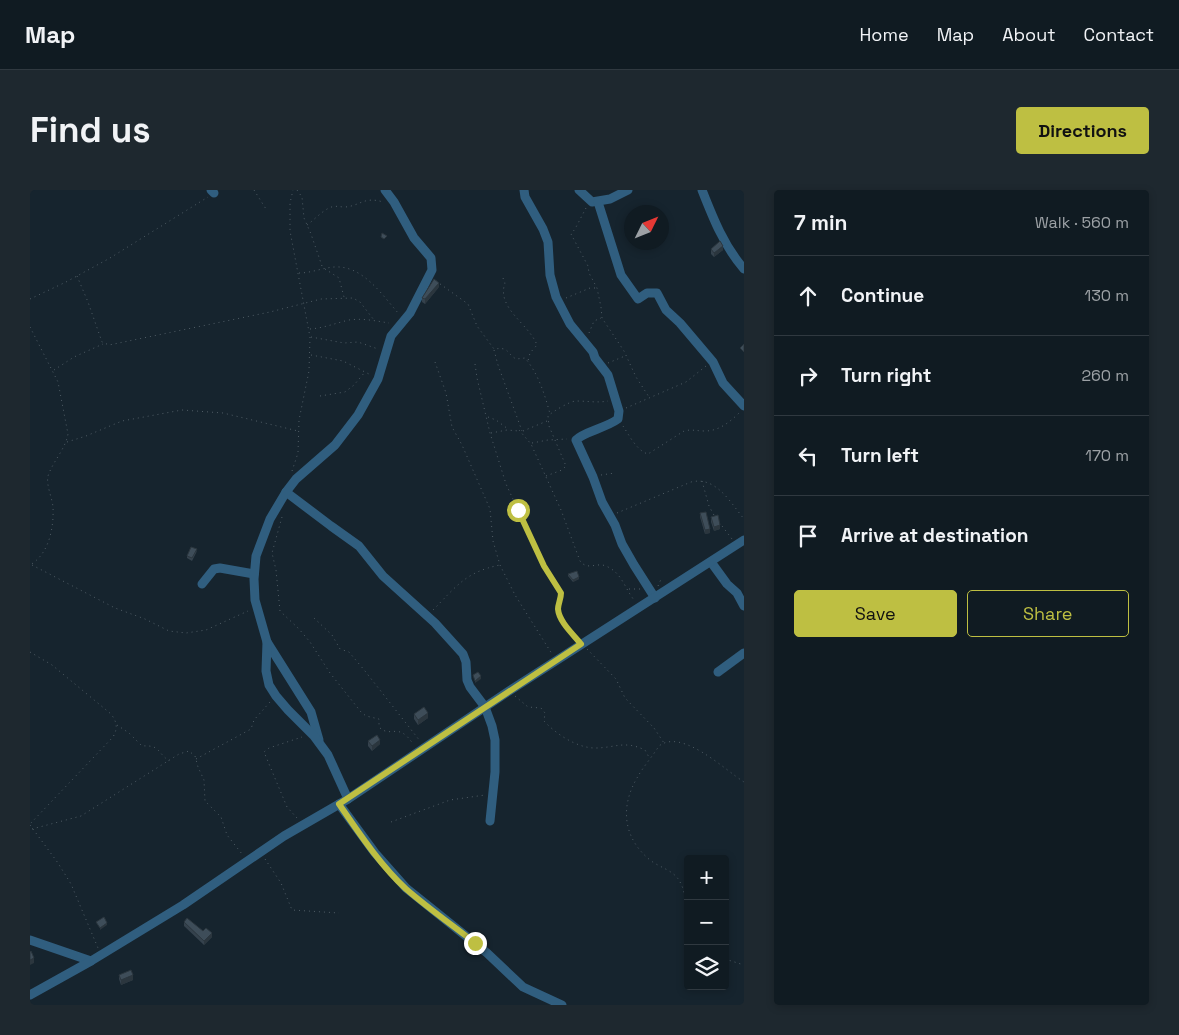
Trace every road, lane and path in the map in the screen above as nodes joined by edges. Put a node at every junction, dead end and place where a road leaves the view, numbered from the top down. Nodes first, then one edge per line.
1 (254, 190) edge
2 (293, 190) edge
3 (297, 190) edge
4 (385, 190) edge
5 (524, 190) edge
6 (579, 190) edge
7 (628, 190) edge
8 (702, 190) edge
9 (213, 192) edge
10 (595, 202) junction
11 (386, 203) dead end
12 (266, 209) dead end
13 (307, 225) junction
14 (324, 269) junction
15 (744, 269) edge
16 (298, 274) junction
17 (76, 276) junction
18 (429, 276) junction
19 (503, 278) dead end
20 (597, 288) junction
21 (344, 298) junction
22 (30, 299) edge
23 (304, 302) junction
24 (560, 304) junction
25 (602, 318) junction
26 (374, 320) junction
27 (402, 323) junction
28 (30, 327) edge
29 (309, 329) junction
30 (310, 337) junction
31 (585, 342) junction
32 (104, 344) junction
33 (494, 349) junction
34 (385, 352) junction
35 (310, 355) junction
36 (626, 356) junction
37 (435, 362) dead end
38 (528, 362) junction
39 (713, 362) junction
40 (475, 364) dead end
41 (602, 365) junction
42 (53, 371) junction
43 (365, 372) junction
44 (378, 379) junction
45 (320, 396) dead end
46 (649, 397) junction
47 (744, 407) edge
48 (618, 411) junction
49 (550, 414) junction
50 (487, 417) junction
51 (548, 421) junction
52 (510, 430) junction
53 (298, 431) junction
54 (520, 431) junction
55 (490, 433) junction
56 (576, 439) junction
57 (556, 440) junction
58 (67, 442) junction
59 (531, 444) junction
60 (615, 473) dead end
61 (288, 476) dead end
62 (545, 477) junction
63 (593, 477) junction
64 (702, 481) junction
65 (286, 492) junction
66 (283, 511) dead end
67 (610, 515) junction
68 (744, 519) edge
69 (743, 541) edge
70 (711, 562) junction
71 (31, 565) edge
72 (500, 565) junction
73 (254, 574) junction
74 (202, 584) dead end
75 (655, 598) junction
76 (257, 606) junction
77 (744, 606) edge
78 (641, 607) junction
79 (426, 615) junction
80 (314, 618) dead end
81 (267, 642) junction
82 (581, 644) junction
83 (30, 652) edge
84 (744, 653) edge
85 (555, 662) junction
86 (718, 672) dead end
87 (509, 691) junction
88 (276, 696) junction
89 (485, 707) junction
90 (116, 724) junction
91 (312, 733) junction
92 (664, 742) junction
93 (319, 743) junction
94 (424, 747) junction
95 (414, 754) junction
96 (196, 758) junction
97 (650, 759) junction
98 (169, 760) junction
99 (744, 782) edge
100 (493, 794) junction
101 (348, 799) junction
102 (339, 804) junction
103 (490, 821) dead end
104 (391, 822) dead end
105 (305, 823) junction
106 (30, 824) edge
107 (32, 829) junction
108 (258, 854) junction
109 (684, 900) edge
110 (339, 913) dead end
111 (30, 940) edge
112 (101, 954) junction
113 (91, 961) junction
114 (729, 961) edge
115 (744, 965) edge
116 (30, 995) edge
117 (562, 1005) edge

1 - 12 path
2 - 16 path
3 - 13 path
4 - 18 street
5 - 24 street
6 - 10 street
7 - 10 street
8 - 15 street
9 - 17 path
10 - 20 path
10 - 39 street
11 - 13 path
13 - 14 path
14 - 16 path
14 - 21 path
14 - 27 path
16 - 23 path
17 - 22 path
17 - 32 path
18 - 27 street
18 - 33 path
19 - 38 path
20 - 24 path
20 - 25 path
21 - 23 path
21 - 26 path
23 - 29 path
23 - 32 path
24 - 31 street
25 - 31 path
25 - 36 path
26 - 27 path
26 - 29 path
27 - 34 street
28 - 42 path
29 - 30 path
30 - 34 path
30 - 35 path
31 - 41 street
32 - 42 path
33 - 38 path
33 - 54 path
34 - 44 street
35 - 43 path
35 - 53 path
36 - 41 path
36 - 46 path
37 - 72 path
38 - 49 path
39 - 46 path
39 - 47 street
40 - 50 path
41 - 48 street
42 - 58 path
43 - 44 path
43 - 45 path
44 - 65 street
46 - 48 path
47 - 48 path
48 - 49 path
48 - 56 street
49 - 51 path
50 - 52 path
50 - 55 path
51 - 54 path
51 - 57 path
52 - 54 path
52 - 55 path
53 - 58 path
53 - 61 path
54 - 59 path
55 - 82 path
56 - 57 path
56 - 63 street
57 - 59 path
57 - 62 path
58 - 71 path
59 - 62 path
60 - 63 path
62 - 78 path
63 - 67 street
64 - 67 path
64 - 68 path
64 - 69 path
65 - 73 street
65 - 79 street
66 - 95 path
67 - 75 street
69 - 70 street
70 - 75 street
70 - 77 street
71 - 76 path
72 - 79 path
72 - 85 path
73 - 74 street
73 - 76 street
75 - 78 street
76 - 81 street
78 - 82 street
79 - 89 street
80 - 94 path
81 - 88 street
81 - 93 street
82 - 85 street
82 - 92 path
83 - 90 path
84 - 86 street
85 - 87 street
87 - 89 street
87 - 97 path
88 - 91 street
88 - 96 path
89 - 94 street
89 - 100 street
90 - 98 path
90 - 106 path
91 - 93 street
91 - 105 path
92 - 97 path
92 - 99 path
93 - 101 street
94 - 95 street
95 - 101 street
96 - 98 path
96 - 108 path
97 - 109 path
98 - 107 path
100 - 103 street
100 - 104 path
101 - 102 street
102 - 105 street
102 - 117 street
105 - 108 street
106 - 107 path
107 - 112 path
108 - 110 path
108 - 112 street
111 - 113 street
112 - 113 street
113 - 116 street
114 - 115 path

